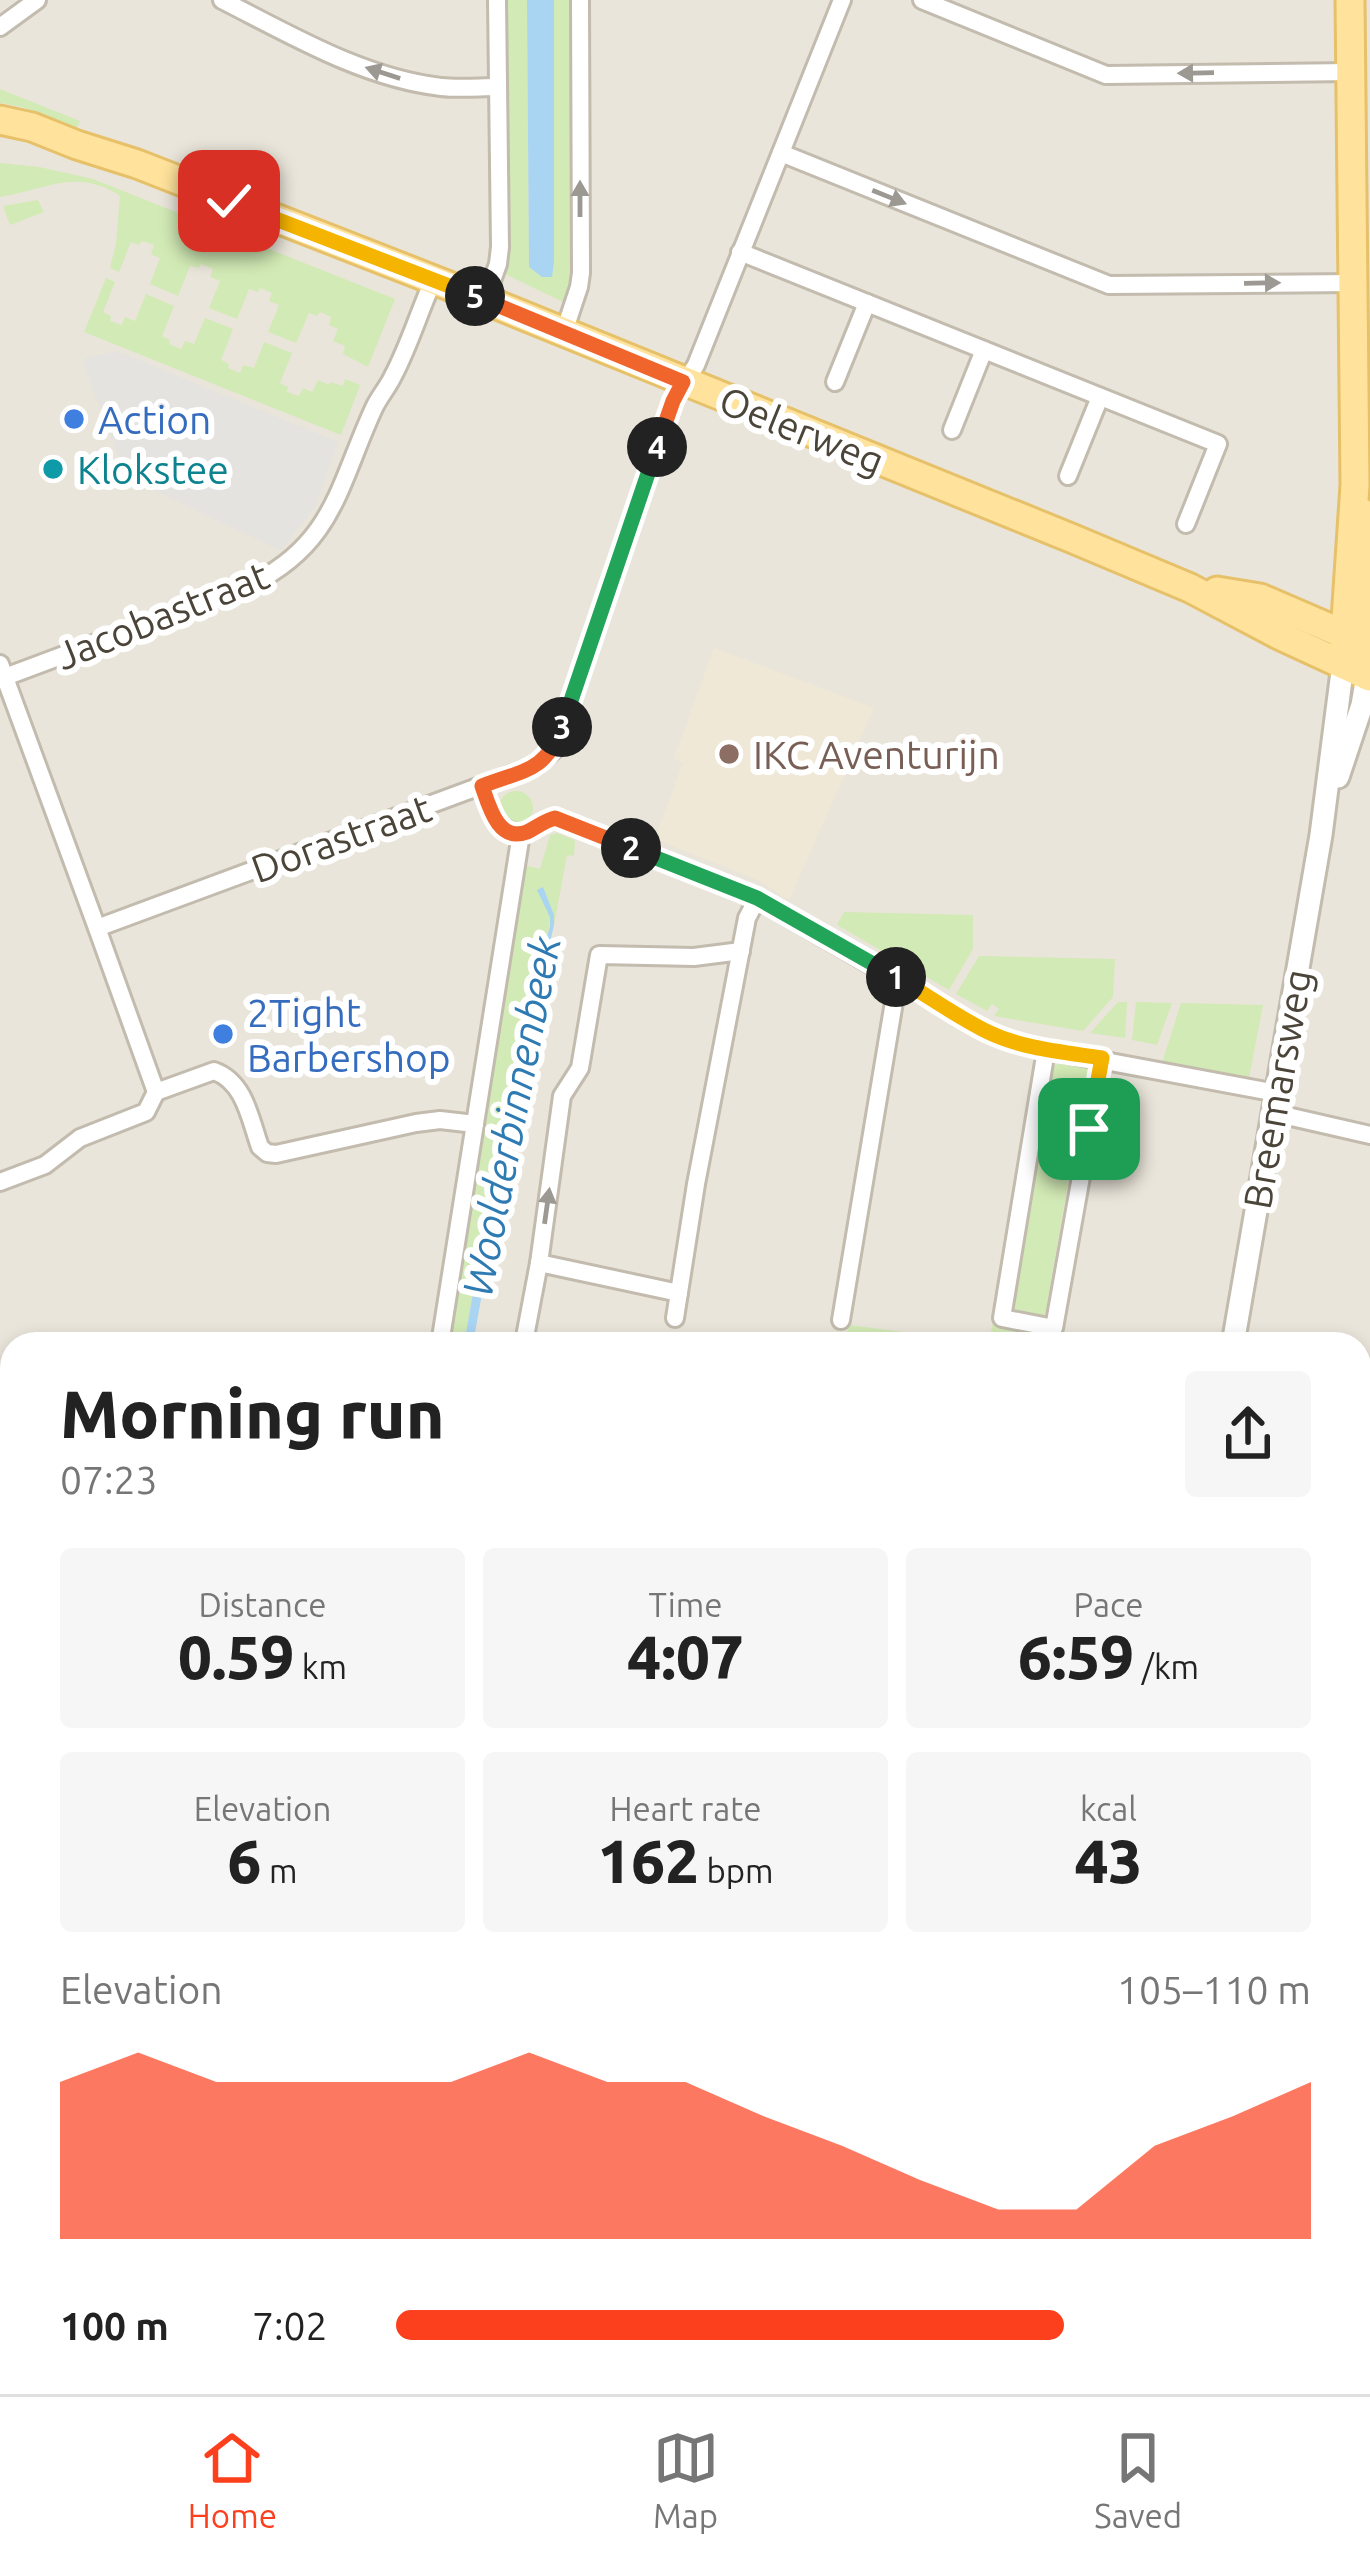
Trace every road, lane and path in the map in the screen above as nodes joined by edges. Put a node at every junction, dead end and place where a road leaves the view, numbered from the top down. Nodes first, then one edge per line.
1 (37, 0) edge
2 (222, 0) edge
3 (497, 0) edge
4 (580, 0) edge
5 (842, 0) edge
6 (922, 0) edge
7 (1350, 0) edge
8 (0, 28) edge
9 (1351, 72) junction
10 (498, 87) junction
11 (0, 120) edge
12 (0, 135) edge
13 (76, 145) junction
14 (781, 153) junction
15 (740, 252) junction
16 (433, 281) junction
17 (1354, 283) junction
18 (489, 292) junction
19 (867, 303) junction
20 (567, 323) junction
21 (984, 350) junction
22 (683, 382) junction
23 (836, 382) dead end
24 (1100, 397) junction
25 (952, 430) dead end
26 (1068, 476) dead end
27 (1186, 524) dead end
28 (1190, 587) junction
29 (1361, 641) edge
30 (3, 671) edge
31 (1360, 673) edge
32 (482, 786) junction
33 (520, 834) junction
34 (757, 898) junction
35 (97, 928) junction
36 (741, 951) junction
37 (898, 979) junction
38 (1046, 1050) junction
39 (1102, 1058) junction
40 (156, 1092) junction
41 (1276, 1103) junction
42 (475, 1124) junction
43 (1370, 1135) edge
44 (0, 1182) edge
45 (539, 1263) junction
46 (679, 1294) junction
47 (676, 1318) dead end
48 (841, 1320) dead end
49 (442, 1332) edge
50 (526, 1332) edge
51 (1236, 1332) edge

1 - 8 street
10 -> 2 street
3 - 10 street
20 -> 4 street
5 - 14 street, Dorastraat
9 -> 6 street
7 - 9 main road, Breemarsweg
9 - 17 main road, Breemarsweg
10 - 18 street
11 - 13 main road, Oelerweg
12 - 13 main road, Oelerweg
13 - 16 main road, Oelerweg
14 - 15 street, Dorastraat
14 -> 17 street
15 - 19 street
15 - 22 street, Dorastraat
16 - 18 main road, Oelerweg
16 - 30 street, Jacobastraat
17 - 29 main road, Breemarsweg
18 - 20 main road, Oelerweg
19 - 21 street
19 - 23 street, Oelerweg
20 - 22 main road, Oelerweg
21 - 24 street
21 - 25 street
22 - 28 main road, Oelerweg
22 - 32 street, Dorastraat
24 - 26 street
24 - 27 street
28 - 29 main road, Oelerweg
28 - 31 main road, Oelerweg
29 - 31 main road, Breemarsweg
30 - 35 street
31 - 41 street, Breemarsweg
32 - 33 street
32 - 35 street, Dorastraat
33 - 34 street
33 - 42 street
34 - 36 street
34 - 37 street
35 - 40 street
45 -> 36 street
36 - 46 street
37 - 38 street
37 - 48 street
38 - 39 street
38 - 39 street
39 - 41 street
40 - 42 street
40 - 44 street
41 - 43 street
41 - 51 street, Breemarsweg
42 - 49 street
45 - 46 street
45 - 50 street
46 - 47 street

